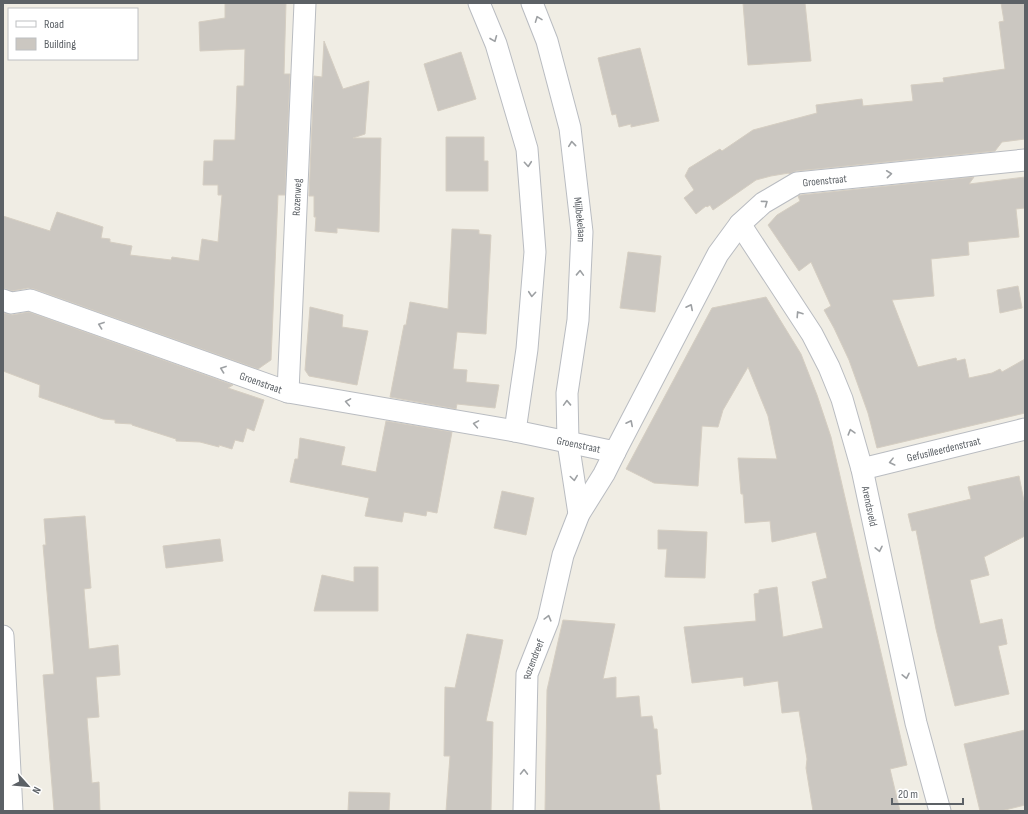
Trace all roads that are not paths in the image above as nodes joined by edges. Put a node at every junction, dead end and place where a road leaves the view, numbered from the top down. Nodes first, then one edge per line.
1 (305, 3) edge
2 (479, 3) edge
3 (532, 3) edge
4 (1025, 160) edge
5 (740, 224) junction
6 (3, 300) edge
7 (288, 392) junction
8 (1025, 429) edge
9 (515, 431) junction
10 (568, 442) junction
11 (615, 452) junction
12 (862, 469) junction
13 (579, 514) junction
14 (3, 636) edge
15 (12, 811) edge
16 (524, 811) edge
17 (940, 811) edge

1 - 7 street, Rozenweg
2 -> 9 street
10 -> 3 street, Mijlbekelaan
5 -> 4 street, Groenstraat
11 -> 5 street, Groenstraat
12 -> 5 street, Arendsveld
7 -> 6 street, Groenstraat
9 -> 7 street, Groenstraat
8 -> 12 street, Gefusilleerdenstraat
9 - 10 street, Groenstraat
10 - 11 street, Groenstraat
10 -> 13 street
11 - 13 street, Rozendreef
12 -> 17 street, Arendsveld
16 -> 13 street, Rozendreef
14 - 15 street

